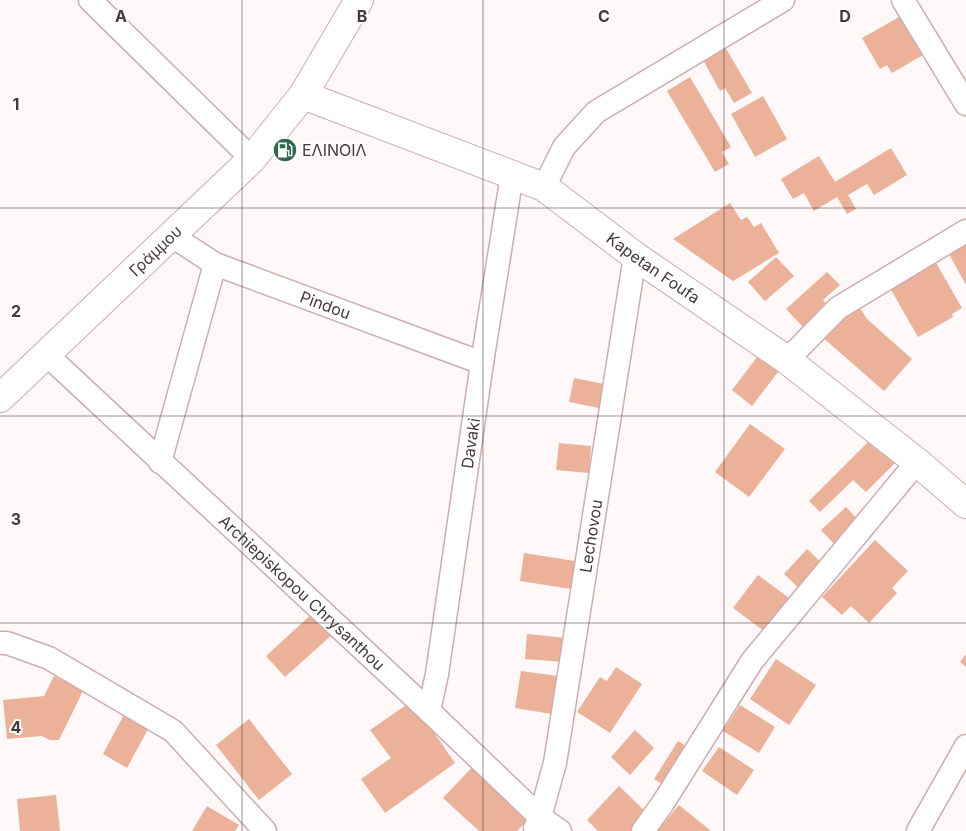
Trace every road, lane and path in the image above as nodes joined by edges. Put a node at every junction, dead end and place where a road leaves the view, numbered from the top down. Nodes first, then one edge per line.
1 (90, 0) edge
2 (359, 0) edge
3 (783, 0) edge
4 (903, 0) edge
5 (303, 95) junction
6 (966, 104) edge
7 (252, 160) junction
8 (512, 174) junction
9 (544, 187) junction
10 (966, 231) edge
11 (172, 236) junction
12 (635, 256) junction
13 (215, 264) junction
14 (46, 354) junction
15 (787, 360) junction
16 (482, 363) junction
17 (0, 398) edge
18 (160, 462) junction
19 (918, 462) junction
20 (966, 504) edge
21 (0, 643) edge
22 (429, 711) junction
23 (966, 746) edge
24 (537, 824) edge
25 (265, 831) edge
26 (560, 831) edge
27 (643, 831) edge
28 (918, 831) edge

1 - 7 street
2 - 5 street, Γράμμου
3 - 9 street
4 - 6 street
5 - 7 street, Γράμμου
5 - 8 street, Kapetan Foufa
7 - 11 street, Γράμμου
8 - 9 street, Kapetan Foufa
8 - 16 street, Davaki
9 - 12 street, Kapetan Foufa
10 - 15 street
11 - 13 street, Pindou
11 - 14 street, Γράμμου
12 - 15 street, Kapetan Foufa
12 - 24 street, Lechovou
13 - 16 street, Pindou
13 - 18 street
14 - 17 street, Γράμμου
14 - 18 street, Archiepiskopou Chrysanthou
15 - 19 street, Kapetan Foufa
16 - 22 street, Davaki
18 - 22 street, Archiepiskopou Chrysanthou
19 - 20 street, Kapetan Foufa
19 - 27 street
21 - 25 street
22 - 24 street, Archiepiskopou Chrysanthou
23 - 28 street
24 - 26 street, Archiepiskopou Chrysanthou

